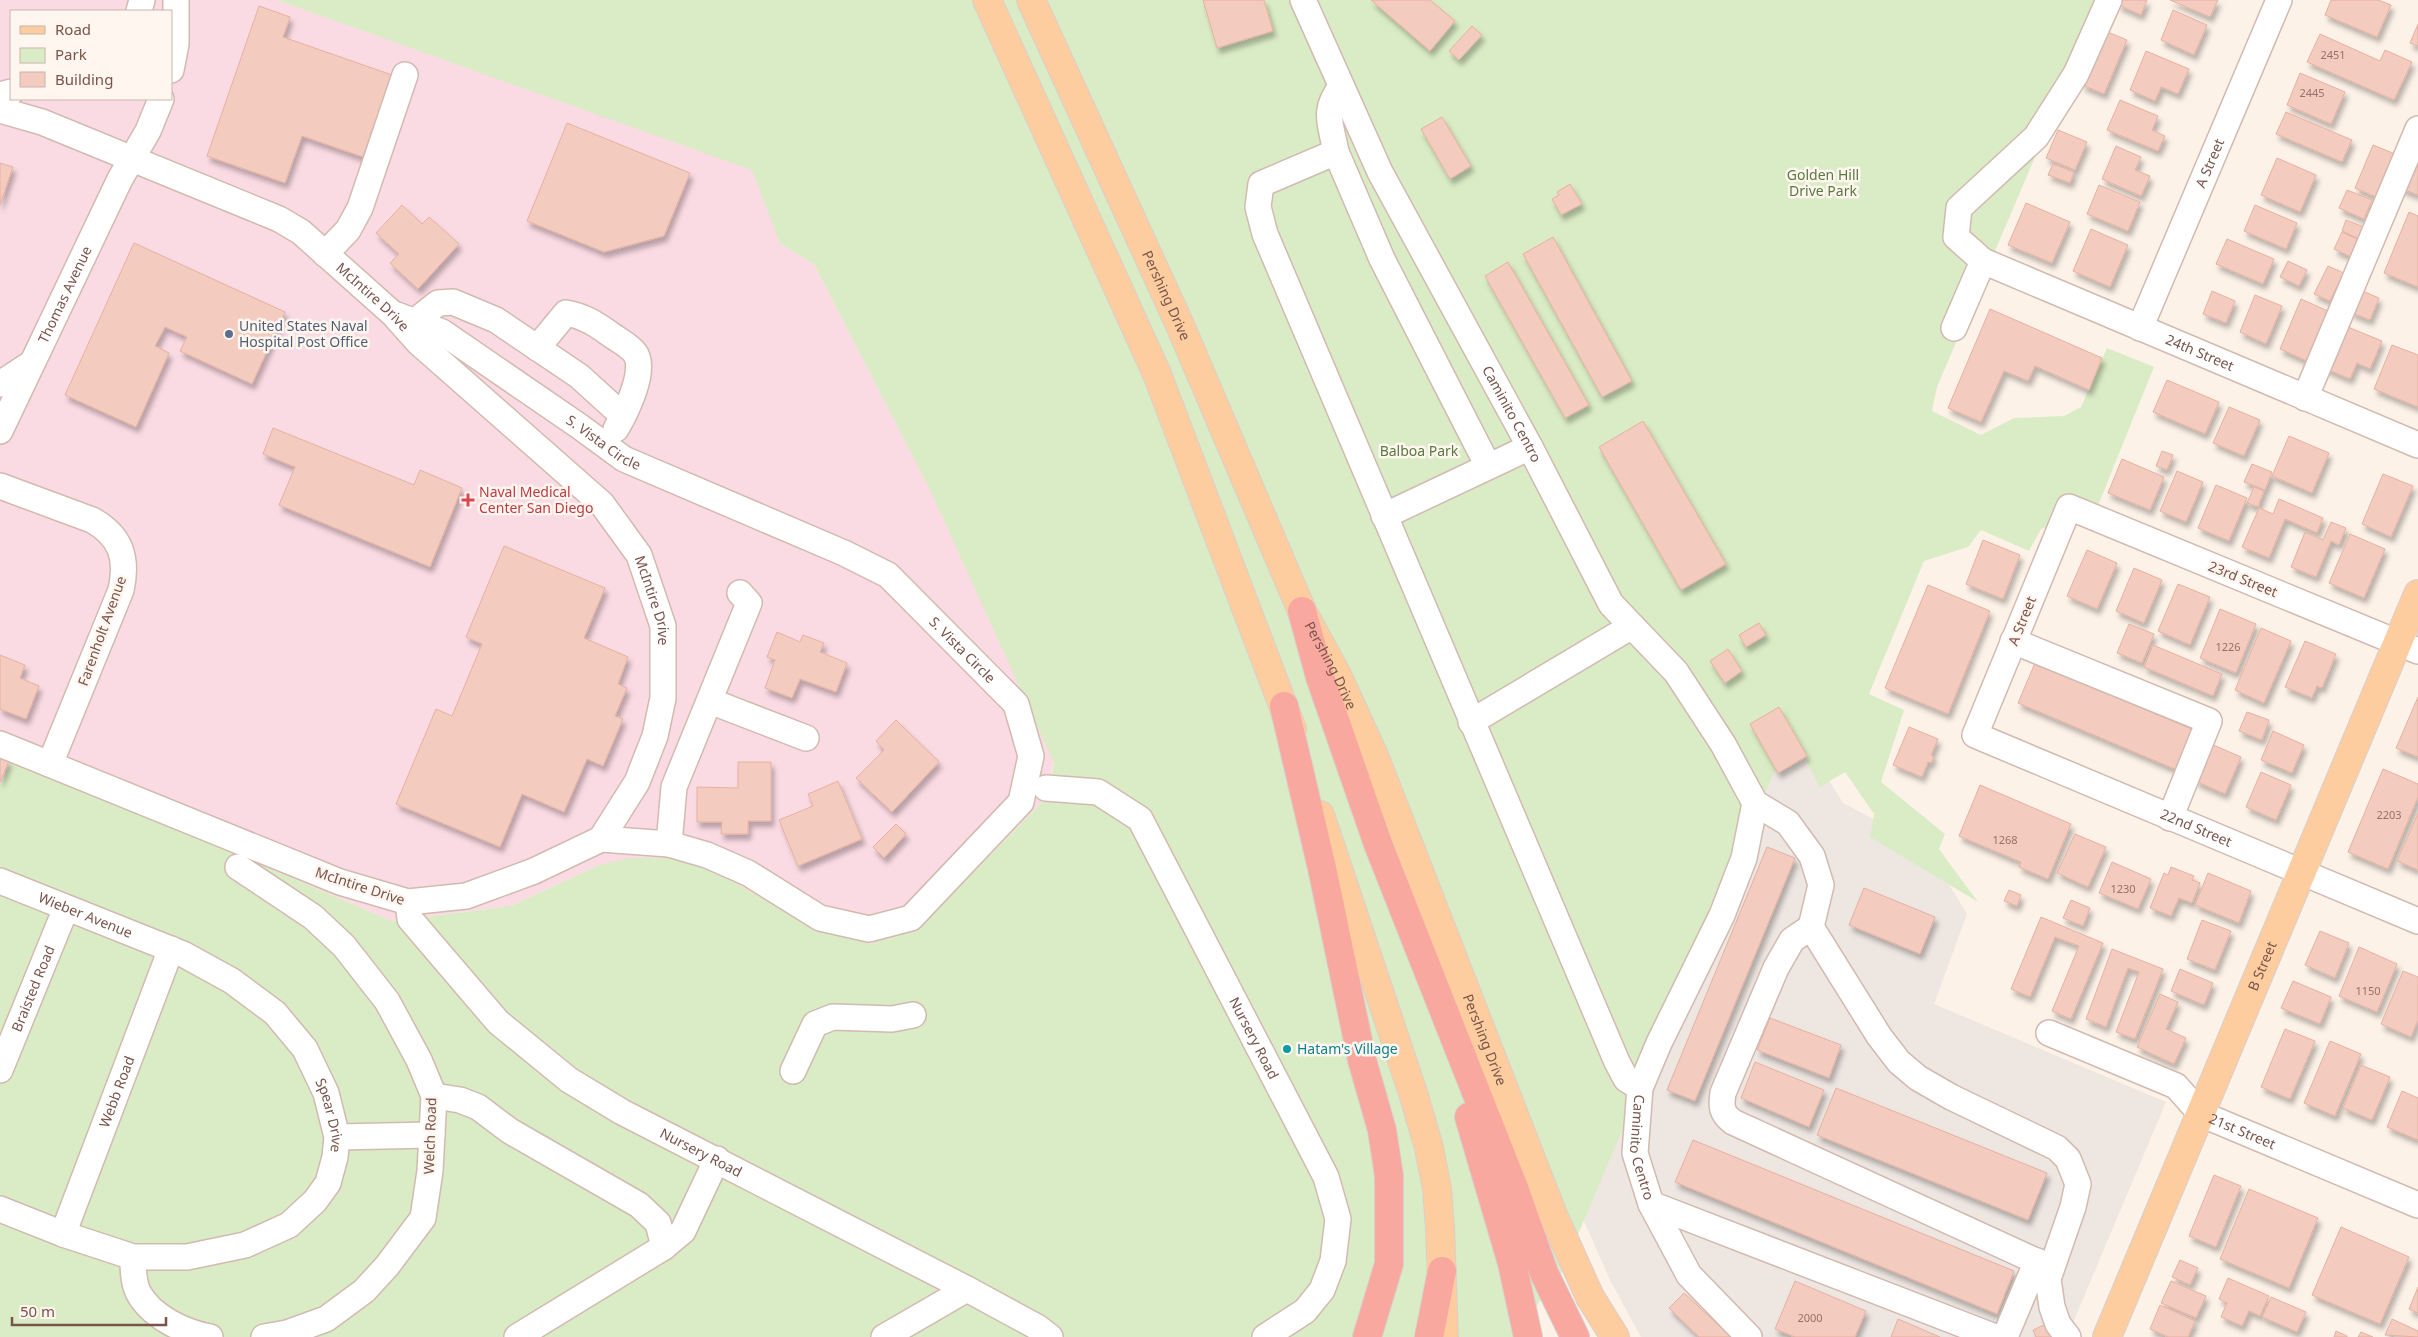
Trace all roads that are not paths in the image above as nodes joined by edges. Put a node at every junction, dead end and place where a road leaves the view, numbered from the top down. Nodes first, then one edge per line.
1 (176, 0) edge
2 (987, 0) edge
3 (1031, 0) edge
4 (1303, 0) edge
5 (2109, 0) edge
6 (2279, 0) edge
7 (172, 65) edge
8 (405, 75) dead end
9 (1341, 87) junction
10 (161, 100) edge
11 (0, 110) edge
12 (2418, 129) edge
13 (1336, 152) junction
14 (132, 159) junction
15 (325, 254) junction
16 (1983, 261) junction
17 (404, 318) junction
18 (1954, 328) dead end
19 (2140, 328) junction
20 (537, 348) junction
21 (32, 364) junction
22 (0, 384) edge
23 (2305, 398) junction
24 (623, 416) junction
25 (0, 431) edge
26 (2418, 445) edge
27 (606, 446) junction
28 (1530, 447) junction
29 (1488, 466) junction
30 (0, 486) edge
31 (2069, 507) joint
32 (1384, 516) junction
33 (740, 593) dead end
34 (2418, 594) edge
35 (1302, 611) junction
36 (1632, 626) junction
37 (2014, 641) junction
38 (2408, 646) edge
39 (710, 701) junction
40 (1284, 706) junction
41 (1471, 722) junction
42 (1975, 734) joint
43 (806, 738) dead end
44 (0, 744) edge
45 (50, 764) junction
46 (1046, 788) dead end
47 (1755, 804) junction
48 (2170, 818) junction
49 (600, 839) junction
50 (669, 844) junction
51 (238, 867) dead end
52 (2301, 873) junction
53 (0, 881) edge
54 (408, 902) junction
55 (66, 908) junction
56 (1404, 909) junction
57 (2418, 921) edge
58 (1811, 927) junction
59 (171, 949) junction
60 (913, 1015) dead end
61 (2049, 1033) dead end
62 (0, 1070) edge
63 (793, 1071) dead end
64 (1640, 1088) junction
65 (434, 1096) junction
66 (2200, 1114) junction
67 (432, 1135) junction
68 (337, 1137) junction
69 (717, 1159) junction
70 (1651, 1204) junction
71 (2418, 1205) edge
72 (0, 1209) edge
73 (63, 1234) junction
74 (664, 1247) junction
75 (133, 1257) junction
76 (2044, 1264) junction
77 (1442, 1271) junction
78 (967, 1289) junction
79 (210, 1337) edge
80 (264, 1337) edge
81 (517, 1337) edge
82 (884, 1337) edge
83 (1050, 1337) edge
84 (1265, 1337) edge
85 (1367, 1337) edge
86 (1429, 1337) edge
87 (1444, 1337) edge
88 (1528, 1337) edge
89 (1575, 1337) edge
90 (1615, 1337) edge
91 (1749, 1337) edge
92 (1995, 1337) edge
93 (2005, 1337) edge
94 (2068, 1337) edge
95 (2107, 1337) edge

1 - 7 street
2 - 40 main road
3 - 35 main road, Pershing Drive
4 - 9 street, Caminito Centro
5 - 16 street, 24th Street
6 - 19 street, A Street
8 - 15 street
9 - 13 street
9 - 28 street, Caminito Centro
10 - 14 street, Thomas Avenue
11 - 14 street, McIntire Drive
12 - 23 street
13 - 29 street
13 - 32 street
14 - 15 street, McIntire Drive
14 - 21 street, Thomas Avenue
15 - 17 street, McIntire Drive
16 - 18 street
16 - 19 street, 24th Street
17 - 20 street
17 - 27 street, S. Vista Circle
17 - 49 street, McIntire Drive
19 - 23 street, 24th Street
20 - 24 street
20 - 24 street
21 - 22 street
21 - 25 street, Thomas Avenue
23 - 26 street, 24th Street
24 - 27 street
27 - 50 street, S. Vista Circle
28 - 29 street
28 - 36 street, Caminito Centro
29 - 32 street
30 - 45 street, Farenholt Avenue
31 - 37 street, A Street
31 - 38 street, 23rd Street
32 - 41 street
33 - 39 street
34 - 38 main road, B Street
35 - 56 highway
35 - 90 main road, Pershing Drive
36 - 41 street
36 - 47 street, Caminito Centro
37 - 42 street, A Street
37 - 48 street
38 - 52 main road, B Street
39 - 43 street
39 - 50 street
40 - 77 main road
40 - 85 highway
41 - 64 street
42 - 48 street, 22nd Street
44 - 45 street
45 - 54 street, McIntire Drive
46 - 84 street, Nursery Road
47 - 58 street
47 - 64 street, Caminito Centro
48 - 52 street, 22nd Street
49 - 50 street, S. Vista Circle
49 - 54 street, McIntire Drive
51 - 65 street, Welch Road
52 - 57 street, 22nd Street
52 - 66 main road, B Street
53 - 55 street, Wieber Avenue
54 - 69 street, Nursery Road
55 - 59 street, Wieber Avenue
55 - 62 street, Braisted Road
56 - 88 highway
56 - 89 highway
58 - 76 street
58 - 76 street
59 - 68 street, Spear Drive
59 - 73 street, Webb Road
60 - 63 street
61 - 66 street, 21st Street
64 - 70 street, Caminito Centro
65 - 67 street, Welch Road
65 - 74 street
66 - 71 street, 21st Street
66 - 95 main road, B Street
67 - 68 street
67 - 80 street, Welch Road
68 - 75 street, Spear Drive
69 - 74 street
69 - 78 street, Nursery Road
70 - 91 street
70 - 92 street, Caminito Centro
72 - 73 street, Spear Drive
73 - 75 street, Spear Drive
74 - 81 street
75 - 79 street
76 - 93 street
76 - 94 street
77 - 86 highway
77 - 87 main road
78 - 82 street
78 - 83 street, Nursery Road

